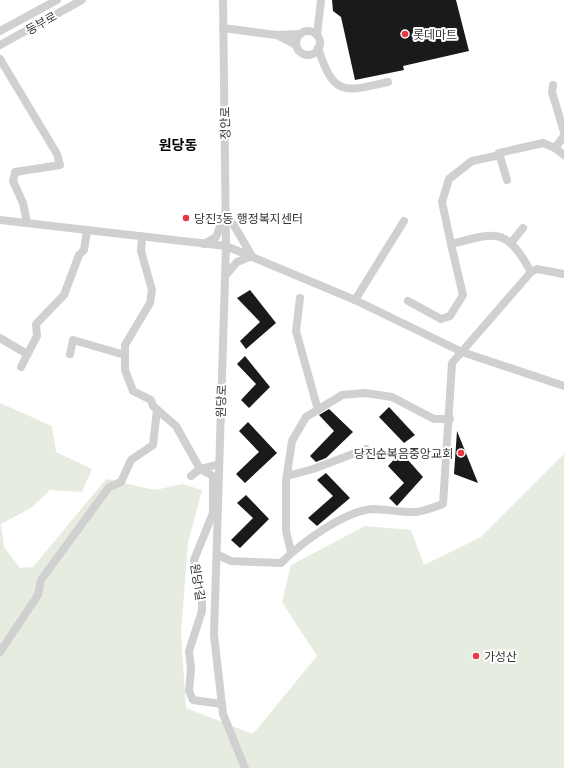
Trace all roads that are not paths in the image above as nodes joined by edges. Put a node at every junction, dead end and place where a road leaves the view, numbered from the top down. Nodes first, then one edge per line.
1 (57, 0) edge
2 (82, 0) edge
3 (222, 0) edge
4 (322, 0) edge
5 (320, 15) junction
6 (223, 28) junction
7 (0, 31) edge
8 (308, 31) junction
9 (300, 34) junction
10 (276, 35) junction
11 (317, 35) junction
12 (0, 45) edge
13 (296, 45) junction
14 (318, 48) junction
15 (0, 59) edge
16 (388, 82) dead end
17 (552, 85) dead end
18 (564, 132) edge
19 (564, 136) edge
20 (555, 148) junction
21 (500, 155) junction
22 (564, 155) edge
23 (507, 180) dead end
24 (226, 212) junction
25 (0, 220) edge
26 (404, 221) dead end
27 (27, 223) junction
28 (523, 228) dead end
29 (87, 231) junction
30 (142, 237) junction
31 (511, 243) junction
32 (204, 244) junction
33 (451, 244) junction
34 (226, 246) junction
35 (252, 256) junction
36 (531, 272) junction
37 (564, 274) edge
38 (226, 275) junction
39 (300, 298) dead end
40 (355, 300) junction
41 (408, 301) dead end
42 (0, 338) edge
43 (462, 352) junction
44 (27, 354) junction
45 (70, 354) dead end
46 (124, 355) junction
47 (21, 367) dead end
48 (564, 386) edge
49 (157, 410) junction
50 (318, 410) junction
51 (450, 419) junction
52 (366, 449) dead end
53 (219, 464) junction
54 (200, 470) junction
55 (191, 476) dead end
56 (287, 476) junction
57 (291, 552) junction
58 (218, 555) junction
59 (0, 652) edge
60 (222, 704) junction
61 (245, 768) edge

1 - 7 street, 동부로
2 - 12 street, 동부로
3 - 6 street, 정안로
4 - 5 street
5 - 8 street
5 - 11 street
6 - 10 street
6 - 24 street, 정안로
8 - 9 street
8 - 11 street
9 - 10 street
9 - 13 street
10 - 13 street
11 - 14 street
13 - 14 street
14 - 16 street
15 - 27 street
17 - 18 street
19 - 20 street
20 - 21 street
20 - 22 street
21 - 23 street
21 - 33 street
24 - 32 street
24 - 34 street, 정안로
24 - 35 street
25 - 27 street
26 - 40 street
27 - 29 street
28 - 31 street
29 - 30 street
29 - 44 street
30 - 32 street
30 - 46 street, 원당1길
31 - 33 street
31 - 36 street
32 - 34 street
33 - 41 street
34 - 35 street
34 - 38 street, 원당로
35 - 38 street
35 - 40 street
36 - 37 street
36 - 43 street
38 - 53 street, 원당로
39 - 50 street
40 - 43 street
42 - 44 street
43 - 48 street
43 - 51 street
44 - 47 street
45 - 46 street
46 - 49 street, 원당1길
49 - 54 street, 원당1길
49 - 59 street
50 - 51 street
50 - 56 street
51 - 57 street
52 - 56 street
53 - 54 street
53 - 58 street, 원당로
54 - 55 street
54 - 60 street, 원당1길
56 - 57 street
57 - 58 street
58 - 60 street, 원당로
60 - 61 street, 원당로

